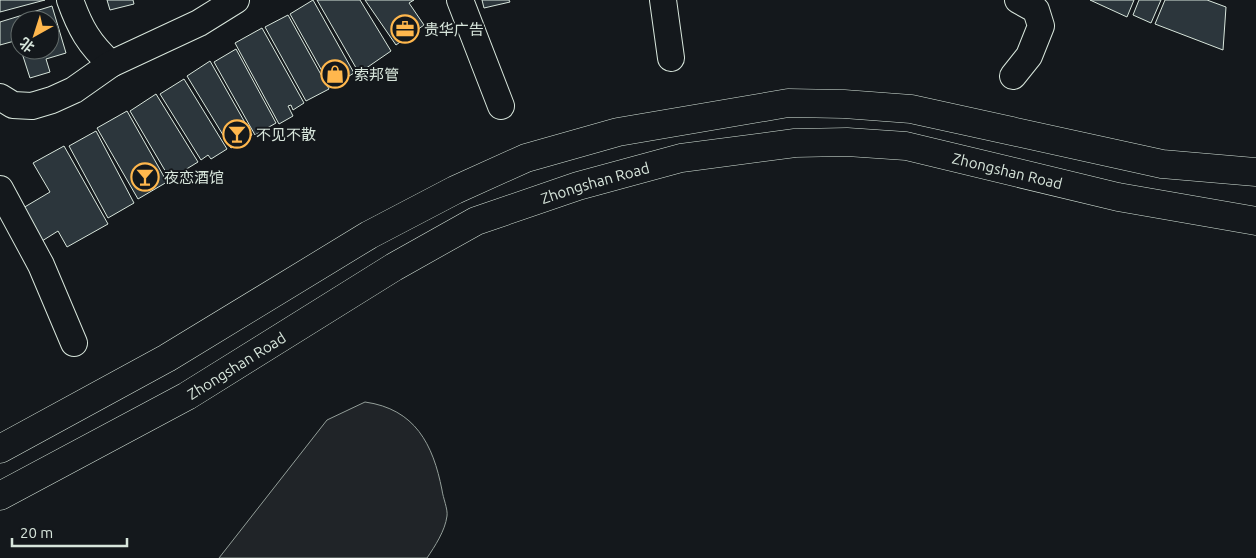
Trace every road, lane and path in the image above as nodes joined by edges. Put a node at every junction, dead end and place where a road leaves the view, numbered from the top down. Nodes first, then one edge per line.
1 (70, 0) edge
2 (236, 0) edge
3 (460, 0) edge
4 (663, 0) edge
5 (1018, 0) edge
6 (671, 58) dead end
7 (111, 64) junction
8 (1013, 76) dead end
9 (501, 106) dead end
10 (4, 108) edge
11 (1256, 172) edge
12 (0, 189) edge
13 (1256, 221) edge
14 (74, 343) dead end
15 (0, 449) edge
16 (0, 496) edge

1 - 7 street
2 - 7 street
3 - 9 street
4 - 6 street
5 - 8 street
7 - 10 street
11 - 15 main road
12 - 14 street
13 - 16 main road, Zhongshan Road

